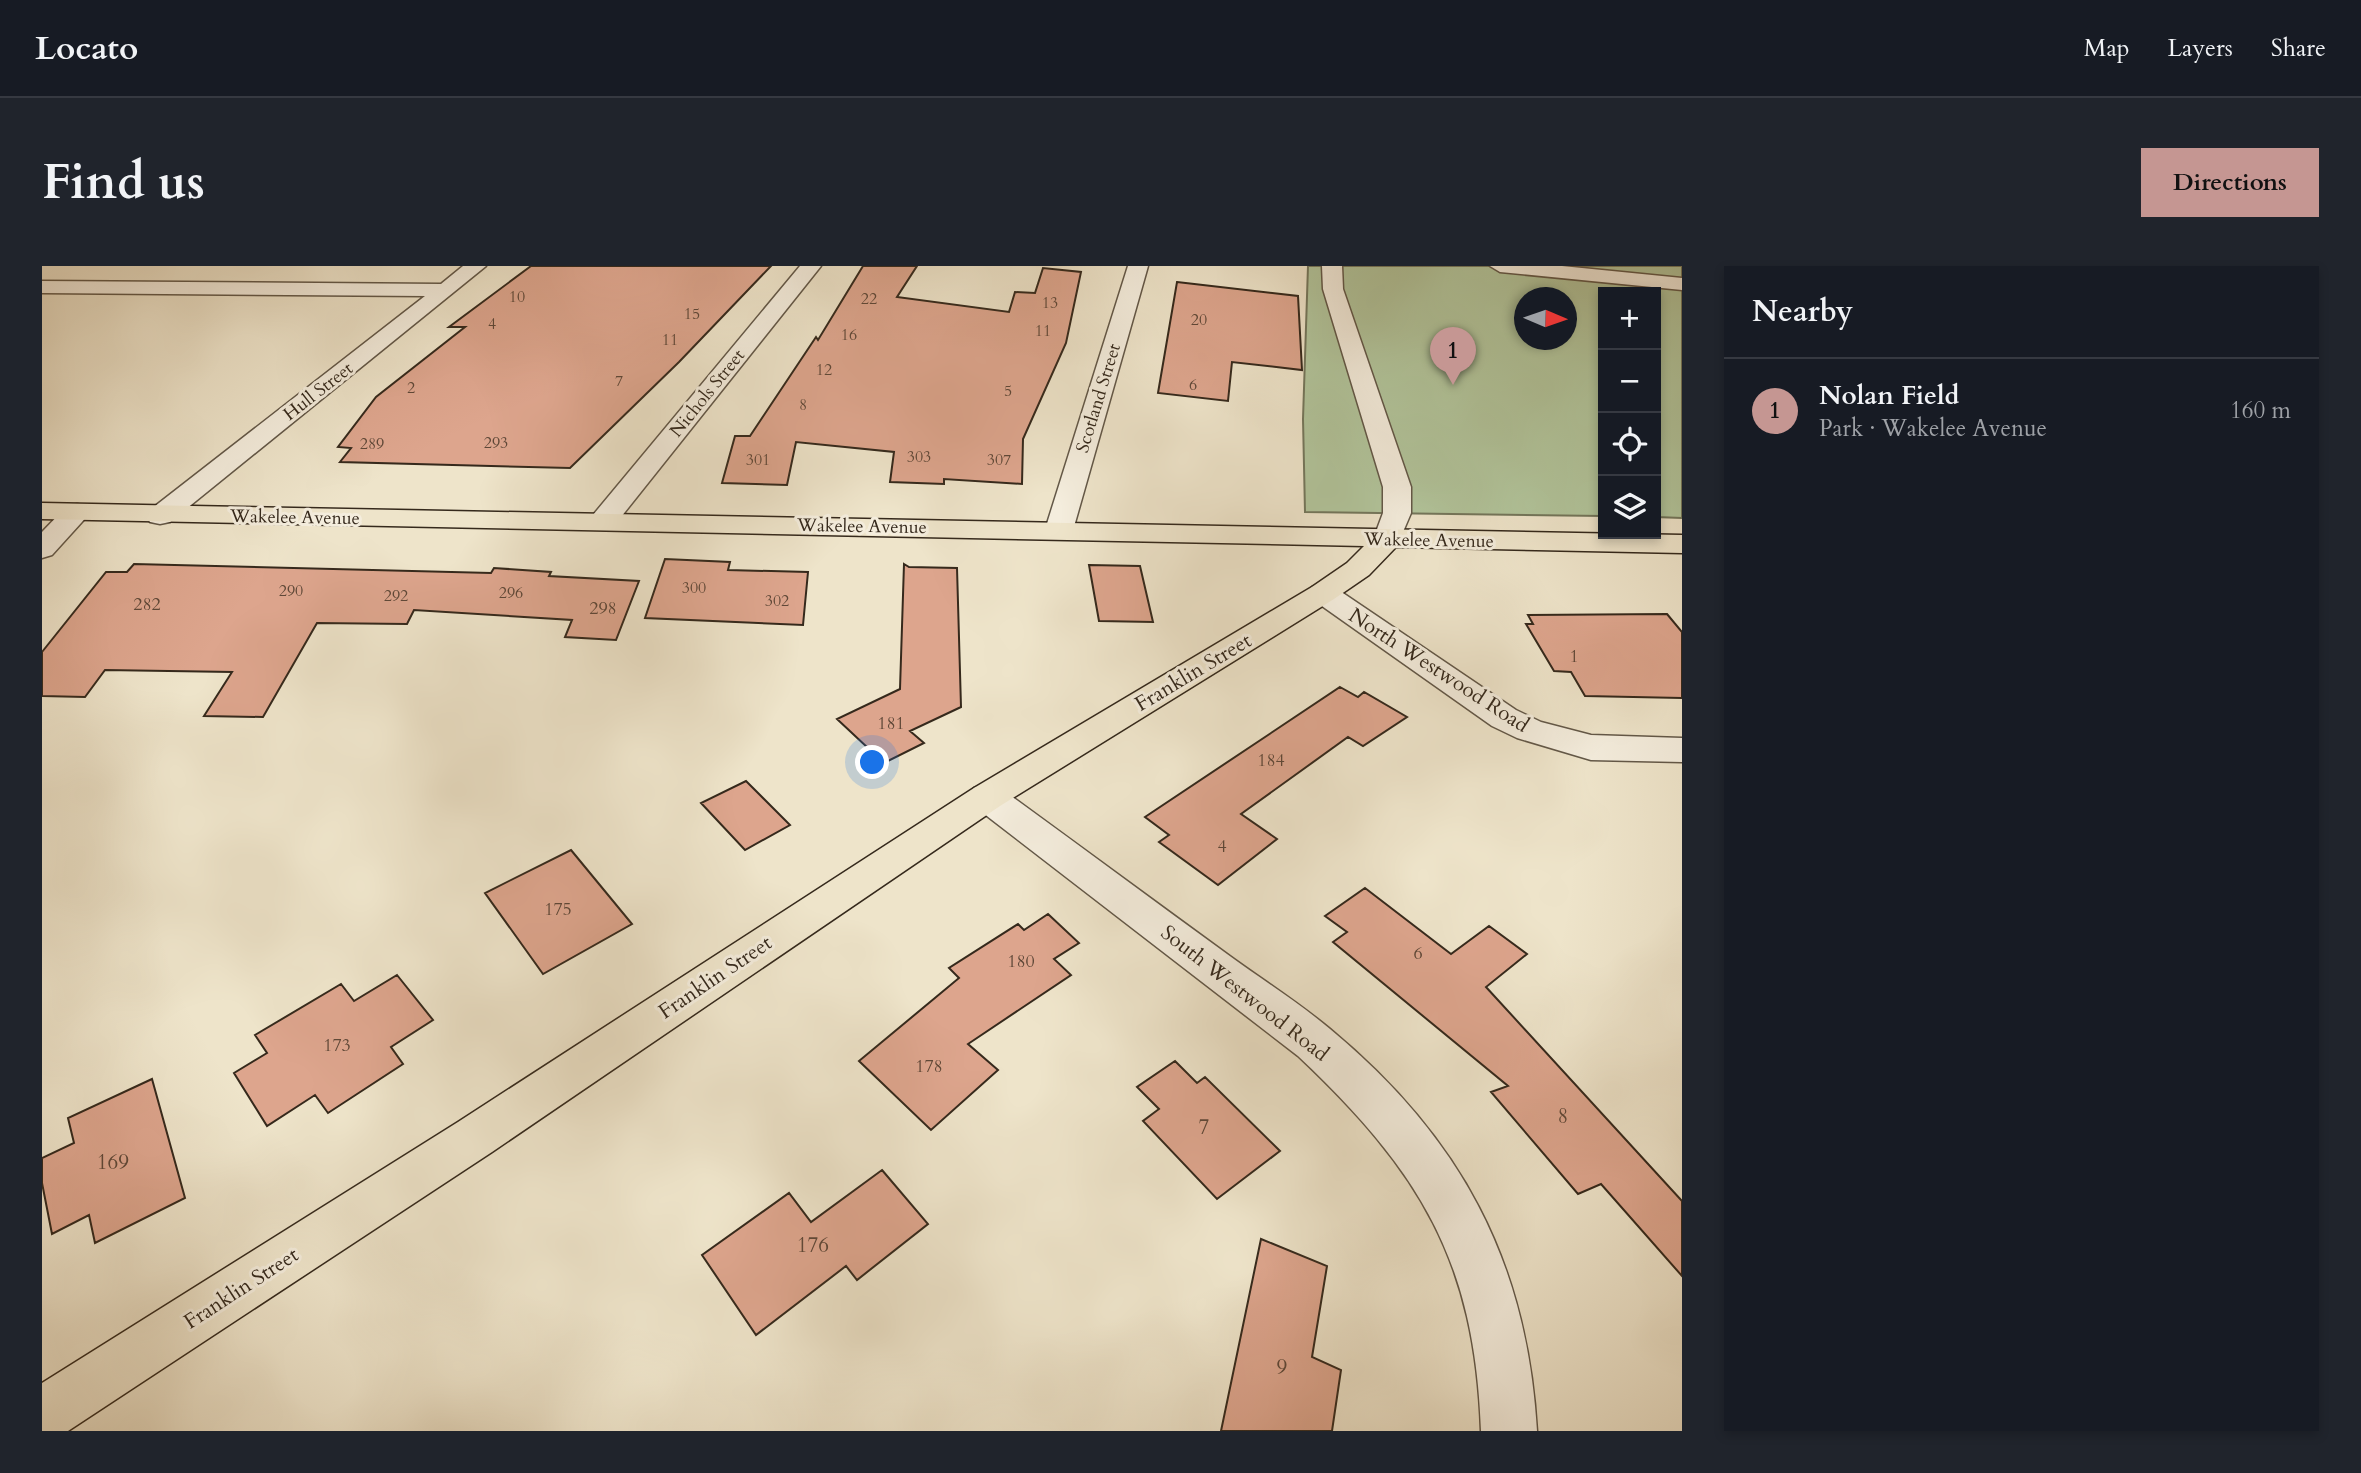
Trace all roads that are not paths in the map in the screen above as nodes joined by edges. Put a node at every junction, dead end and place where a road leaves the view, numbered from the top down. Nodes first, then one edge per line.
1 (476, 266) edge
2 (811, 266) edge
3 (1138, 266) edge
4 (1332, 266) edge
5 (1500, 266) edge
6 (1682, 284) edge
7 (42, 287) edge
8 (445, 290) junction
9 (42, 511) edge
10 (77, 512) junction
11 (160, 516) junction
12 (603, 521) junction
13 (1059, 530) junction
14 (1387, 540) junction
15 (1682, 544) edge
16 (42, 549) edge
17 (1323, 593) junction
18 (1682, 750) edge
19 (987, 797) junction
20 (42, 1415) edge
21 (1509, 1431) edge

1 - 8 street, Hull Street
2 - 12 street, Nichols Street
3 - 13 street, Scotland Street
4 - 14 street
5 - 6 street
7 - 8 street
8 - 11 street, Hull Street
9 - 10 main road, Wakelee Avenue
10 - 11 main road, Wakelee Avenue
10 - 16 street
11 - 12 main road, Wakelee Avenue
12 - 13 main road, Wakelee Avenue
13 - 14 main road, Wakelee Avenue
14 - 15 main road, Wakelee Avenue
14 - 17 main road, Franklin Street
17 - 18 street, North Westwood Road
17 - 19 main road, Franklin Street
19 - 20 main road, Franklin Street
19 - 21 street, South Westwood Road

